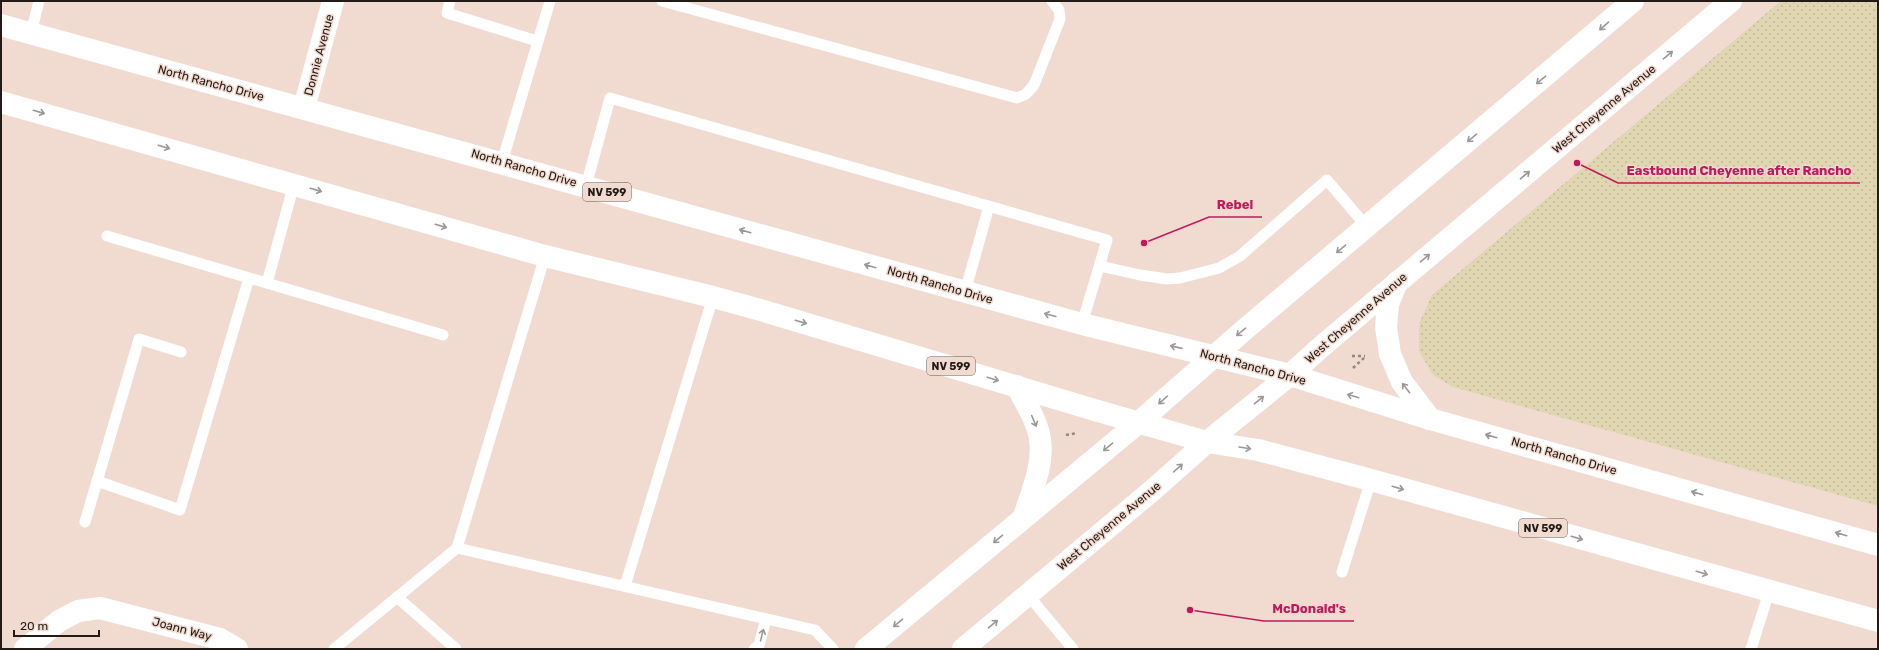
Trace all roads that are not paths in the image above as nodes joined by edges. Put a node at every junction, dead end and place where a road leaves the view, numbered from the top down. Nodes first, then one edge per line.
1 (39, 1) edge
2 (333, 1) edge
3 (450, 1) edge
4 (550, 1) edge
5 (662, 1) edge
6 (1052, 1) edge
7 (1633, 1) edge
8 (1731, 1) edge
9 (1, 25) edge
10 (31, 33) junction
11 (538, 41) junction
12 (1, 102) edge
13 (304, 108) junction
14 (502, 162) junction
15 (294, 184) junction
16 (586, 186) junction
17 (989, 206) junction
18 (1367, 227) junction
19 (107, 236) dead end
20 (545, 256) junction
21 (1100, 266) junction
22 (249, 278) junction
23 (1397, 282) junction
24 (266, 283) junction
25 (965, 292) junction
26 (712, 297) junction
27 (1082, 324) junction
28 (443, 335) dead end
29 (181, 352) dead end
30 (1214, 356) junction
31 (1290, 376) junction
32 (1017, 386) junction
33 (1430, 419) junction
34 (1138, 423) junction
35 (1207, 442) junction
36 (1370, 480) junction
37 (97, 481) junction
38 (1024, 517) junction
39 (85, 522) dead end
40 (1878, 545) edge
41 (457, 548) junction
42 (1342, 572) dead end
43 (625, 586) junction
44 (1769, 592) junction
45 (1028, 595) junction
46 (396, 597) junction
47 (766, 618) junction
48 (1878, 621) edge
49 (25, 649) edge
50 (237, 649) edge
51 (335, 649) edge
52 (456, 649) edge
53 (754, 649) edge
54 (833, 649) edge
55 (866, 649) edge
56 (963, 649) edge
57 (1073, 649) edge
58 (1751, 649) edge

1 - 10 lane
2 - 13 main road, Donnie Avenue
3 - 11 lane
4 - 11 lane
5 - 6 lane
7 -> 18 main road
23 -> 8 main road, West Cheyenne Avenue
9 - 10 main road, North Rancho Drive / NV 599
10 - 13 main road, North Rancho Drive / NV 599
11 - 14 lane
12 -> 15 main road, NV 599
13 - 14 main road, North Rancho Drive / NV 599
14 - 16 main road, North Rancho Drive / NV 599
15 -> 20 main road, NV 599
15 - 24 lane
16 - 17 lane
25 -> 16 main road, North Rancho Drive / NV 599
17 - 21 lane
17 - 25 lane
18 - 21 lane
18 -> 30 main road
19 - 22 lane
20 - 26 main road, NV 599
20 - 41 lane
21 - 27 lane
22 - 24 lane
22 - 37 lane
23 - 31 main road, West Cheyenne Avenue
33 -> 23 main road
24 - 28 lane
27 -> 25 main road, North Rancho Drive / NV 599
26 -> 32 main road, NV 599
26 - 43 lane
30 -> 27 main road, North Rancho Drive / NV 599
29 - 37 lane
30 - 31 main road, North Rancho Drive / NV 599
30 -> 34 main road
33 -> 31 main road, North Rancho Drive / NV 599
35 -> 31 main road, West Cheyenne Avenue
32 - 34 main road, NV 599
32 -> 38 main road
40 -> 33 main road, North Rancho Drive / NV 599
34 - 35 main road, NV 599
34 -> 38 main road
35 -> 36 main road, NV 599
45 -> 35 main road, West Cheyenne Avenue
36 - 42 lane
36 -> 44 main road, NV 599
37 - 39 lane
38 -> 55 main road
41 - 43 lane
41 - 46 lane
43 - 47 lane
44 - 48 main road, NV 599
44 - 58 lane
56 -> 45 main road, West Cheyenne Avenue
45 - 57 lane
46 - 51 lane
46 - 52 lane
53 -> 47 lane
47 - 54 lane
49 - 50 main road, Joann Way

